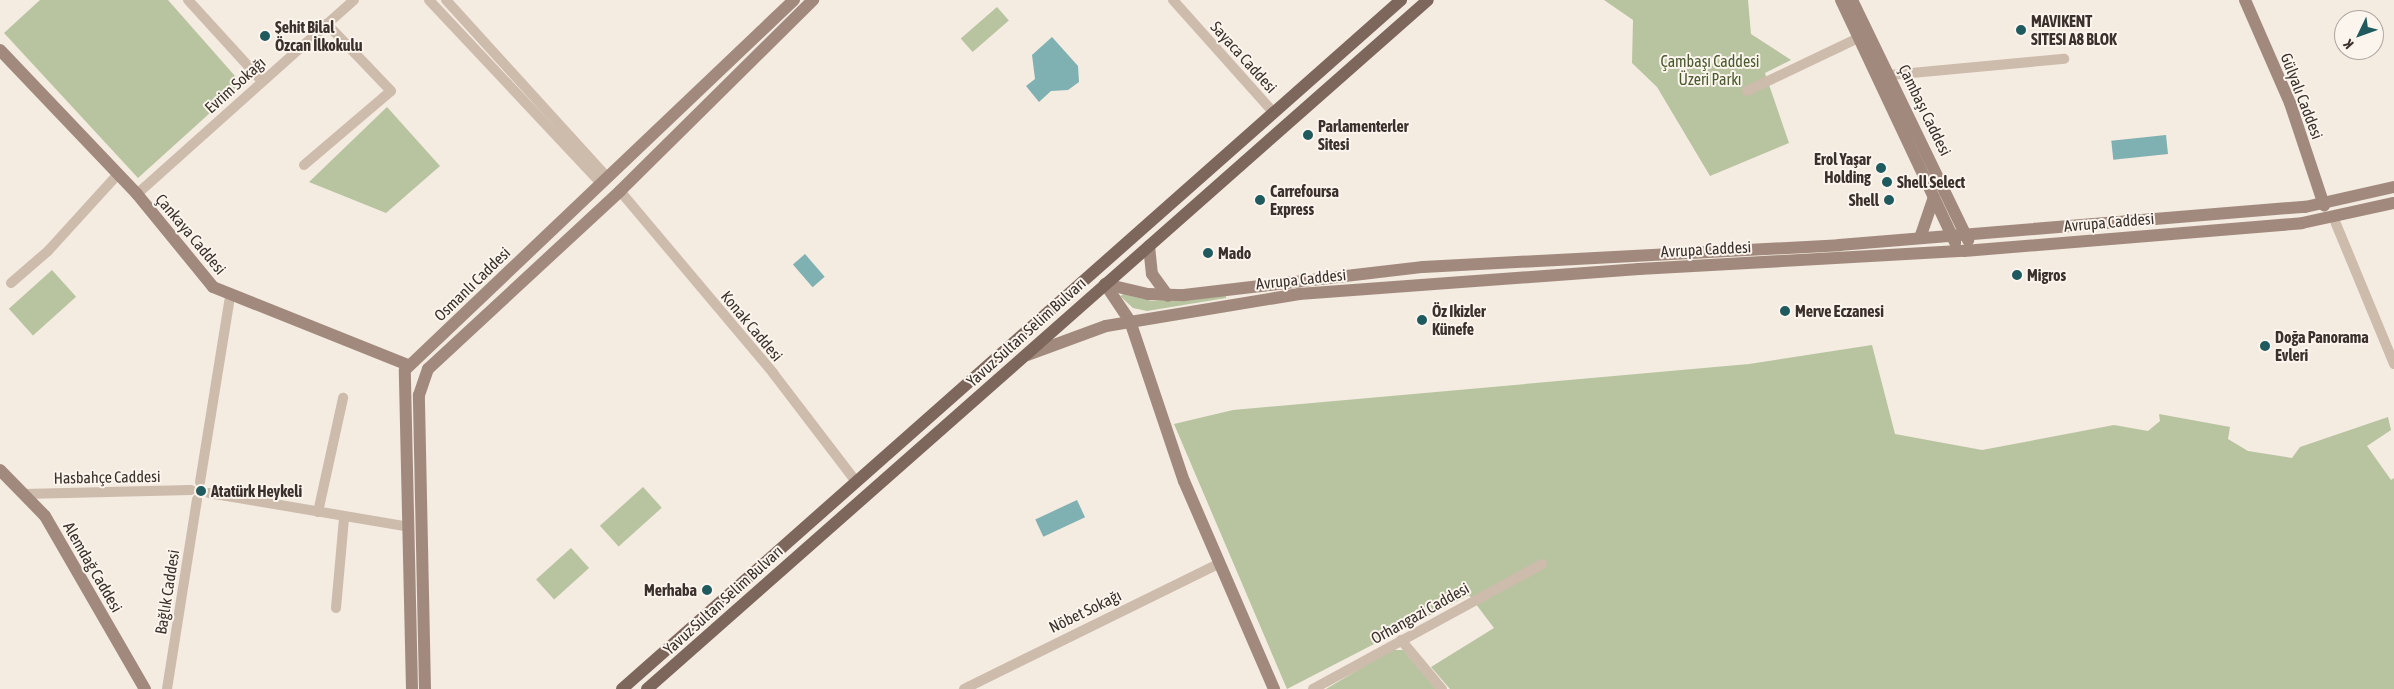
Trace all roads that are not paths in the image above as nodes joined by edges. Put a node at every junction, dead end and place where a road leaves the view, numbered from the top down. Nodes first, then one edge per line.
1 (188, 0) edge
2 (354, 0) edge
3 (429, 0) edge
4 (446, 0) edge
5 (794, 0) edge
6 (813, 0) edge
7 (1174, 0) edge
8 (1401, 0) edge
9 (1428, 0) edge
10 (1841, 0) edge
11 (1852, 0) edge
12 (2245, 0) edge
13 (327, 24) junction
14 (1860, 37) junction
15 (0, 50) edge
16 (2064, 59) dead end
17 (1890, 76) junction
18 (262, 81) junction
19 (1747, 91) dead end
20 (1284, 103) junction
21 (1273, 112) junction
22 (1290, 122) junction
23 (304, 165) dead end
24 (118, 174) junction
25 (603, 179) junction
26 (2394, 187) edge
27 (620, 191) junction
28 (137, 194) junction
29 (1934, 196) junction
30 (2394, 203) edge
31 (2324, 205) junction
32 (2334, 219) junction
33 (1967, 234) junction
34 (1952, 236) junction
35 (1920, 238) junction
36 (1148, 246) junction
37 (1964, 251) junction
38 (1095, 273) junction
39 (11, 283) dead end
40 (1105, 284) junction
41 (1168, 296) junction
42 (230, 297) junction
43 (1130, 321) junction
44 (1024, 356) junction
45 (410, 363) junction
46 (2394, 364) edge
47 (424, 377) junction
48 (405, 378) junction
49 (343, 398) dead end
50 (0, 470) edge
51 (200, 482) junction
52 (857, 483) junction
53 (209, 493) junction
54 (24, 494) junction
55 (194, 494) junction
56 (318, 512) junction
57 (344, 518) junction
58 (409, 527) dead end
59 (1220, 563) junction
60 (1542, 564) dead end
61 (336, 608) dead end
62 (1401, 640) junction
63 (145, 689) edge
64 (167, 689) edge
65 (412, 689) edge
66 (425, 689) edge
67 (622, 689) edge
68 (647, 689) edge
69 (964, 689) edge
70 (1274, 689) edge
71 (1313, 689) edge
72 (1442, 689) edge

1 - 18 street
2 - 13 street, Evrim Sokağı
3 - 25 street
4 - 25 street
5 - 25 main road, Osmanlı Caddesi
6 - 27 main road, Osmanlı Caddesi
7 - 21 street, Sayaca Caddesi
8 - 20 main road, Yavuz Sultan Selim Bulvarı
9 - 22 main road, Yavuz Sultan Selim Bulvarı
10 - 14 main road, Çambaşı Caddesi
11 - 17 main road, Çambaşı Caddesi
12 - 31 main road, Gülyalı Caddesi
13 - 18 street, Evrim Sokağı
13 - 23 street
14 - 19 street
14 - 29 main road, Çambaşı Caddesi
15 - 24 main road, Çankaya Caddesi
16 - 17 street
17 - 33 main road, Çambaşı Caddesi
18 - 28 street, Evrim Sokağı
20 - 21 main road, Yavuz Sultan Selim Bulvarı
20 - 22 main road
21 - 22 main road
21 - 38 main road, Yavuz Sultan Selim Bulvarı
22 - 36 main road, Yavuz Sultan Selim Bulvarı
24 - 28 main road, Çankaya Caddesi
24 - 39 street
25 - 27 main road
25 - 27 main road
25 - 45 main road, Osmanlı Caddesi
26 - 31 main road, Avrupa Caddesi
27 - 47 main road, Osmanlı Caddesi
27 - 52 street, Konak Caddesi
28 - 42 main road, Çankaya Caddesi
29 - 34 main road, Çambaşı Caddesi
29 - 35 main road
30 - 32 main road, Avrupa Caddesi
31 - 33 main road, Avrupa Caddesi
32 - 37 main road, Avrupa Caddesi
32 - 46 street
33 - 34 main road, Avrupa Caddesi
33 - 37 main road
34 - 35 main road, Avrupa Caddesi
34 - 37 main road, Çambaşı Caddesi
35 - 41 main road, Avrupa Caddesi
36 - 40 main road, Yavuz Sultan Selim Bulvarı
36 - 41 main road
37 - 43 main road, Avrupa Caddesi
38 - 40 main road
38 - 52 main road, Yavuz Sultan Selim Bulvarı
40 - 41 main road, Avrupa Caddesi
40 - 43 main road
40 - 44 main road, Yavuz Sultan Selim Bulvarı
42 - 45 main road, Çankaya Caddesi
42 - 51 street
43 - 44 main road, Avrupa Caddesi
43 - 59 main road
44 - 68 main road, Yavuz Sultan Selim Bulvarı
45 - 47 main road, Çankaya Caddesi
45 - 48 main road
47 - 48 main road
47 - 66 main road
48 - 65 main road
49 - 56 street
50 - 54 main road, Alemdağ Caddesi
51 - 53 street
51 - 55 street
52 - 67 main road, Yavuz Sultan Selim Bulvarı
53 - 55 street
53 - 56 street
54 - 55 street, Hasbahçe Caddesi
54 - 63 main road, Alemdağ Caddesi
55 - 64 street, Bağlık Caddesi
56 - 57 street
57 - 58 street
57 - 61 street
59 - 69 street, Nöbet Sokağı
59 - 70 main road
60 - 62 street, Orhangazi Caddesi
62 - 71 street, Orhangazi Caddesi
62 - 72 street

